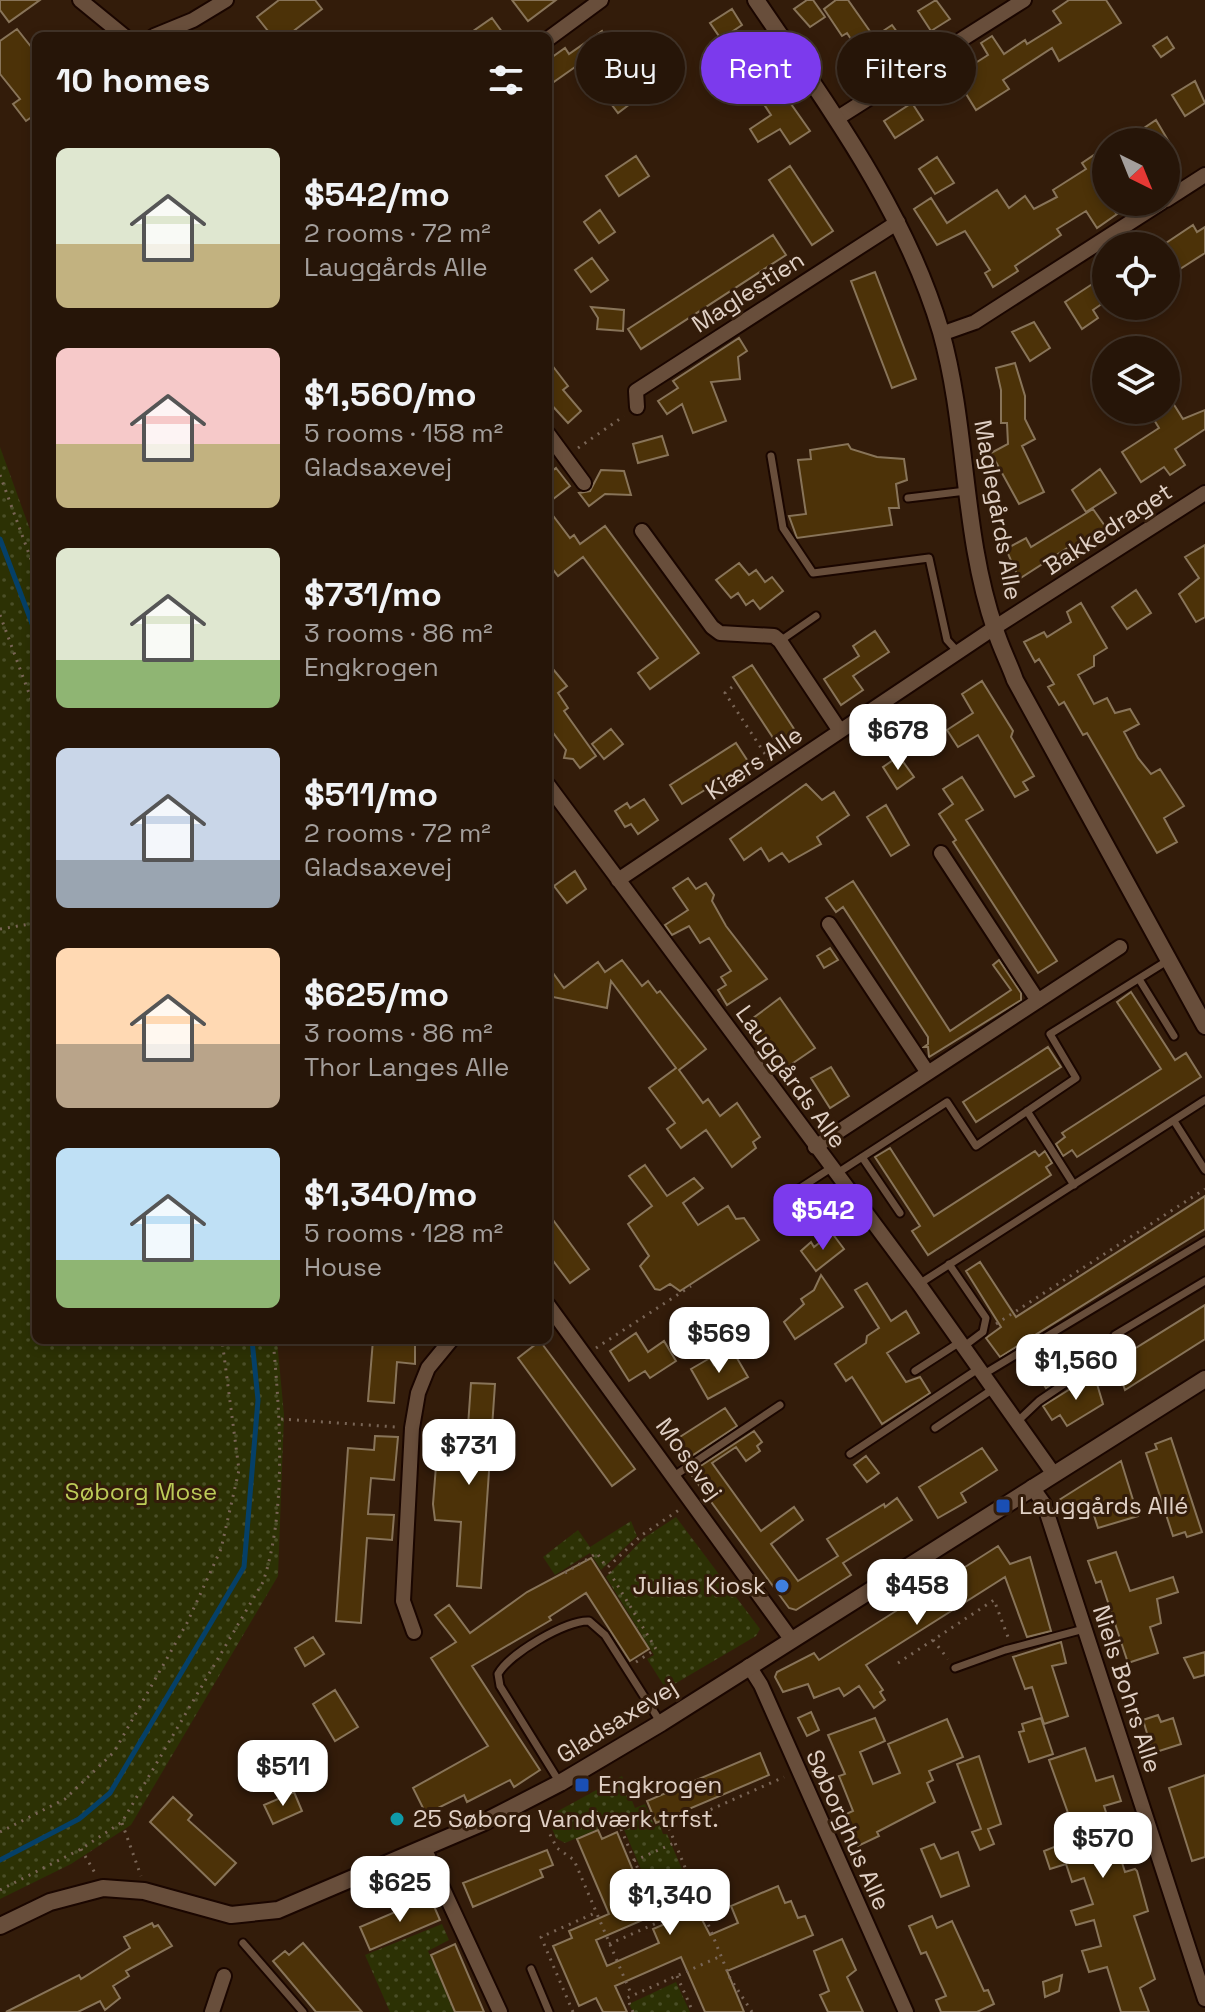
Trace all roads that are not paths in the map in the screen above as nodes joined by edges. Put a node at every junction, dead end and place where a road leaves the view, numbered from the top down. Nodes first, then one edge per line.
1 (80, 0) edge
2 (226, 0) edge
3 (601, 0) edge
4 (756, 0) edge
5 (1024, 0) edge
6 (119, 32) edge
7 (164, 32) edge
8 (552, 36) edge
9 (836, 119) junction
10 (1205, 175) edge
11 (1180, 191) edge
12 (1141, 216) edge
13 (898, 222) junction
14 (941, 334) junction
15 (637, 407) road end
16 (554, 446) edge
17 (771, 456) dead end
18 (584, 483) dead end
19 (969, 491) junction
20 (1205, 493) edge
21 (908, 498) dead end
22 (642, 531) dead end
23 (816, 616) dead end
24 (994, 628) junction
25 (780, 641) junction
26 (958, 652) junction
27 (840, 731) junction
28 (552, 790) edge
29 (941, 853) dead end
30 (618, 880) junction
31 (829, 924) dead end
32 (1120, 947) dead end
33 (1169, 960) junction
34 (1139, 979) junction
35 (1038, 1001) junction
36 (1205, 1026) edge
37 (1174, 1036) dead end
38 (928, 1073) junction
39 (1205, 1100) edge
40 (1027, 1111) junction
41 (1174, 1121) junction
42 (815, 1147) junction
43 (862, 1157) junction
44 (1205, 1170) edge
45 (834, 1171) junction
46 (1074, 1185) junction
47 (791, 1194) dead end
48 (900, 1213) dead end
49 (1205, 1241) edge
50 (949, 1264) junction
51 (1205, 1281) edge
52 (919, 1284) junction
53 (552, 1310) edge
54 (448, 1344) edge
55 (961, 1344) junction
56 (915, 1371) dead end
57 (982, 1371) junction
58 (1205, 1379) edge
59 (995, 1388) junction
60 (780, 1405) dead end
61 (1019, 1420) junction
62 (935, 1428) dead end
63 (850, 1454) dead end
64 (1053, 1473) junction
65 (674, 1476) junction
66 (1032, 1487) junction
67 (1084, 1629) junction
68 (414, 1632) dead end
69 (791, 1639) junction
70 (749, 1666) junction
71 (955, 1668) road end
72 (661, 1723) junction
73 (560, 1783) junction
74 (424, 1848) junction
75 (0, 1926) edge
76 (243, 1943) dead end
77 (531, 1969) dead end
78 (224, 1976) dead end
79 (1205, 1999) edge
80 (212, 2012) edge
81 (303, 2012) edge
82 (500, 2012) edge
83 (549, 2012) edge
84 (906, 2012) edge

1 - 6 street
2 - 7 street
3 - 8 street
4 - 9 street, Maglegårds Alle
5 - 9 street
9 - 13 street, Maglegårds Alle
10 - 11 street
12 - 14 street
13 - 14 street, Maglegårds Alle
13 - 15 street, Maglestien
14 - 19 street, Maglegårds Alle
16 - 18 street
17 - 26 lane
19 - 21 lane
19 - 24 street, Maglegårds Alle
20 - 24 street, Bakkedraget
22 - 25 street
23 - 25 lane
24 - 26 street, Kiærs Alle
24 - 33 street, Maglegårds Alle
25 - 27 street
26 - 27 street, Kiærs Alle
27 - 30 street, Kiærs Alle
28 - 30 street, Lauggårds Alle
29 - 35 street
30 - 42 street, Lauggårds Alle
31 - 38 street
32 - 35 street
33 - 34 lane
33 - 36 street, Maglegårds Alle
34 - 37 lane
34 - 40 lane
35 - 38 street
38 - 42 street
39 - 41 lane
40 - 43 lane
40 - 46 lane
41 - 44 lane
41 - 46 lane
42 - 45 street, Lauggårds Alle
43 - 45 lane
43 - 48 lane
45 - 47 lane
45 - 52 street, Lauggårds Alle
46 - 50 lane
49 - 57 lane
50 - 52 lane
50 - 55 lane
51 - 61 lane
52 - 55 street, Lauggårds Alle
53 - 65 street, Mosevej
54 - 68 street
55 - 56 lane
55 - 57 street, Lauggårds Alle
57 - 59 street, Lauggårds Alle
57 - 63 lane
58 - 64 street, Gladsaxevej
59 - 61 street, Lauggårds Alle
59 - 62 lane
60 - 65 lane
61 - 64 street, Lauggårds Alle
64 - 66 street, Gladsaxevej
65 - 69 street, Mosevej
66 - 67 street, Niels Bohrs Alle
66 - 69 street, Gladsaxevej
67 - 71 lane
67 - 79 street, Niels Bohrs Alle
69 - 70 street, Gladsaxevej
70 - 72 street, Gladsaxevej
70 - 84 street, Søborghus Alle
72 - 73 street, Gladsaxevej
72 - 73 lane
73 - 74 street, Gladsaxevej
74 - 75 street, Gladsaxevej
74 - 82 street
76 - 81 lane
77 - 83 lane
78 - 80 street

